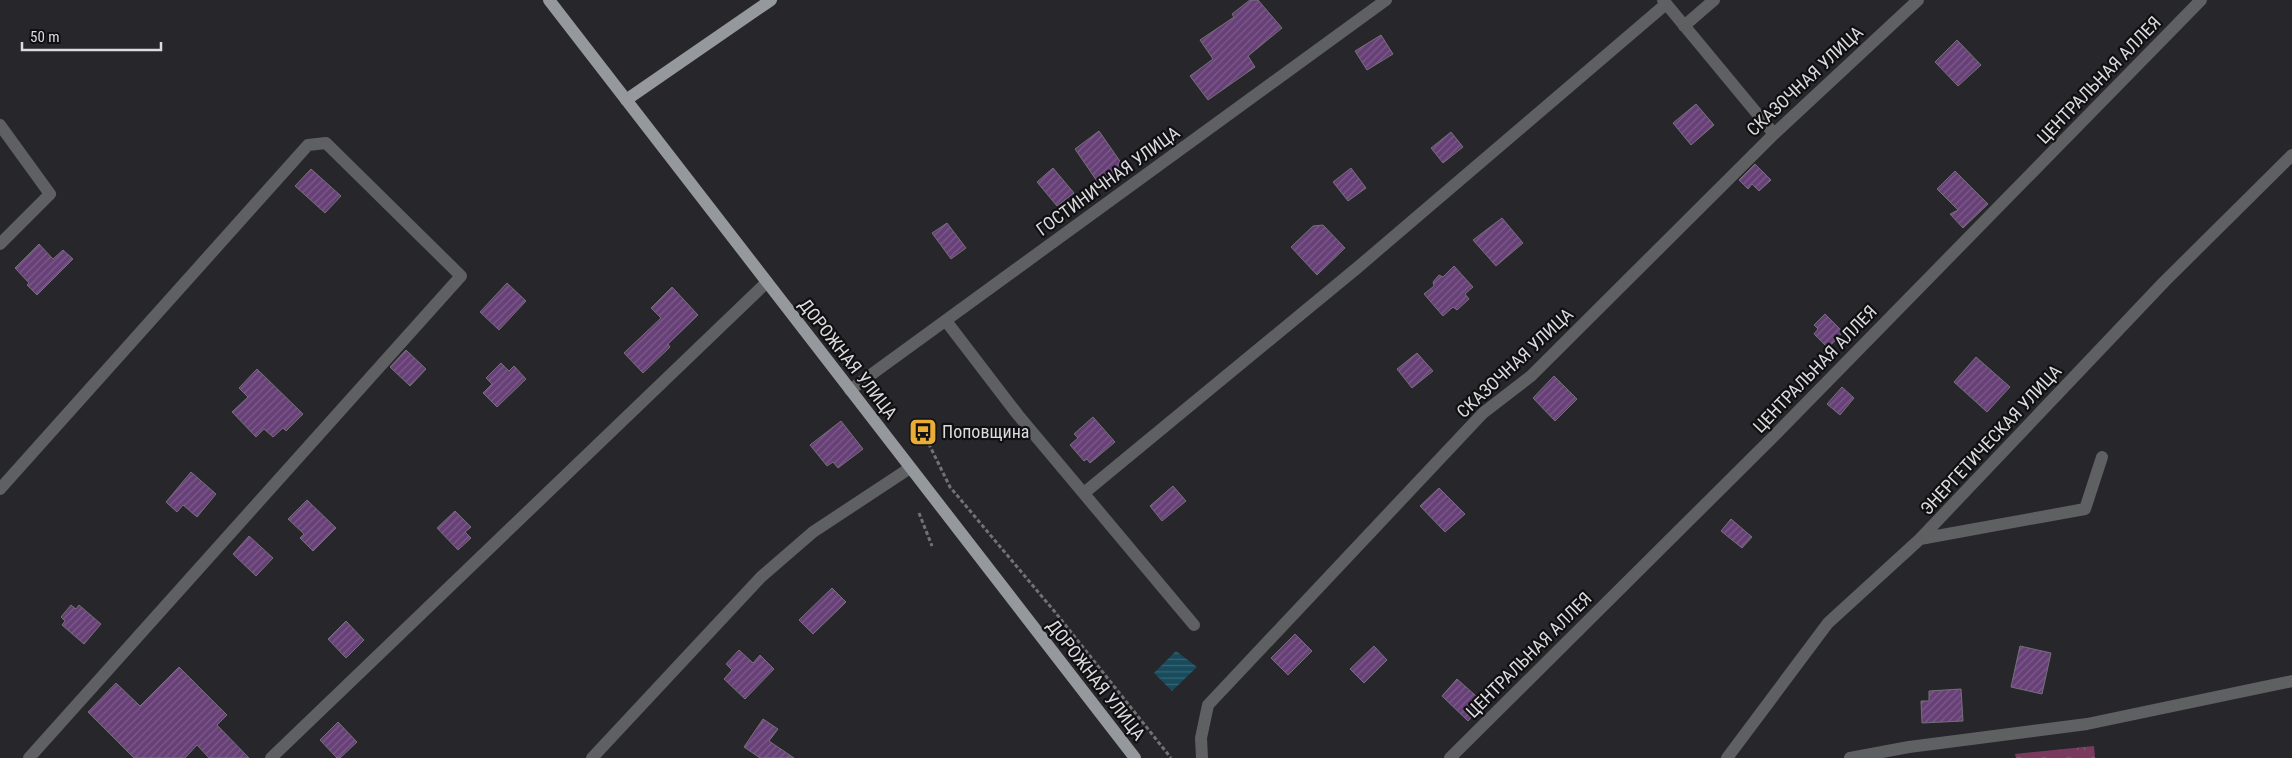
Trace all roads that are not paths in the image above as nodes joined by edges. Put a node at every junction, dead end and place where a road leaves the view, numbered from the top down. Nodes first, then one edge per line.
1 (549, 0) edge
2 (771, 0) edge
3 (1386, 0) edge
4 (1714, 0) edge
5 (1918, 0) edge
6 (2201, 0) edge
7 (1665, 2) edge
8 (1684, 26) junction
9 (626, 100) junction
10 (0, 125) edge
11 (1774, 134) junction
12 (2292, 155) edge
13 (0, 244) edge
14 (766, 282) junction
15 (946, 321) junction
16 (850, 390) junction
17 (2102, 457) dead end
18 (910, 468) junction
19 (0, 489) edge
20 (1084, 493) junction
21 (1920, 539) junction
22 (1194, 625) dead end
23 (2292, 681) edge
24 (29, 758) edge
25 (271, 758) edge
26 (592, 758) edge
27 (1135, 758) edge
28 (1202, 758) edge
29 (1450, 758) edge
30 (1727, 758) edge
31 (1850, 758) edge

1 - 9 main road, ДОРОЖНАЯ УЛИЦА
2 - 9 main road
3 - 15 street, ГОСТИНИЧНАЯ УЛИЦА
4 - 8 street
5 - 11 street, СКАЗОЧНАЯ УЛИЦА
6 - 29 street, ЦЕНТРАЛЬНАЯ АЛЛЕЯ
7 - 8 street
7 - 20 street
8 - 11 street
9 - 14 main road, ДОРОЖНАЯ УЛИЦА
10 - 13 street
11 - 28 street, СКАЗОЧНАЯ УЛИЦА
12 - 21 street, ЭНЕРГЕТИЧЕСКАЯ УЛИЦА
14 - 16 main road, ДОРОЖНАЯ УЛИЦА
14 - 25 street
15 - 16 street, ГОСТИНИЧНАЯ УЛИЦА
15 - 20 street
16 - 18 main road, ДОРОЖНАЯ УЛИЦА
17 - 21 street
18 - 26 street
18 - 27 main road, ДОРОЖНАЯ УЛИЦА
19 - 24 street
20 - 22 street
21 - 30 street, ЭНЕРГЕТИЧЕСКАЯ УЛИЦА
23 - 31 street

